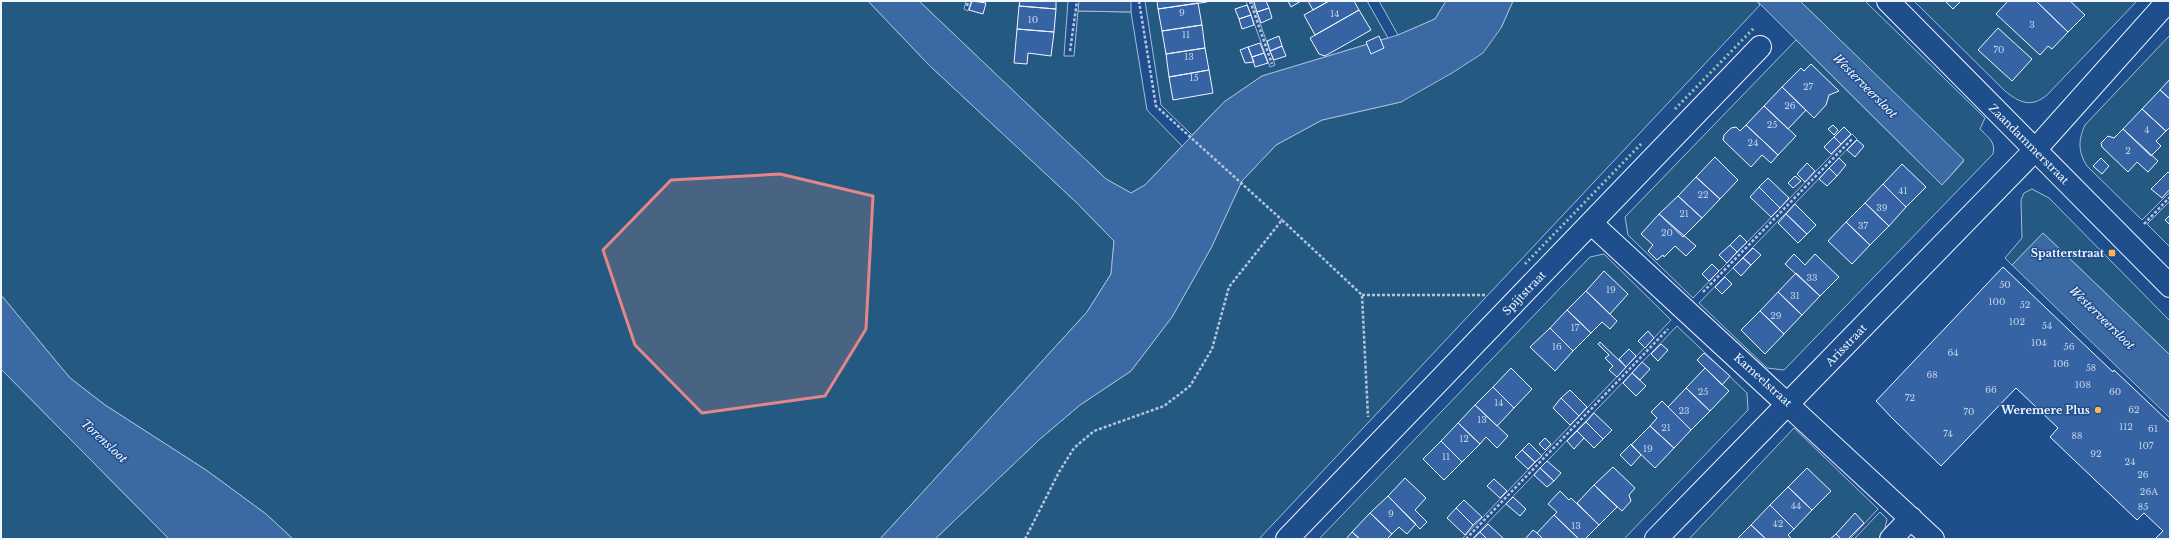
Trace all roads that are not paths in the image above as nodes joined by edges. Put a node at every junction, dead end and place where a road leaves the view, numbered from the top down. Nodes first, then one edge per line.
1 (1888, 1) edge
2 (2168, 1) edge
3 (1760, 47) dead end
4 (2035, 150) junction
5 (1591, 223) junction
6 (2170, 286) edge
7 (1789, 404) junction
8 (1911, 518) junction
9 (1287, 539) edge
10 (1656, 539) edge
11 (1891, 539) edge
12 (1933, 539) edge

1 - 4 street, Zaandammerstraat
2 - 4 street
3 - 5 street, Spijtstraat
4 - 6 street, Zaandammerstraat
4 - 7 street, Arisstraat
5 - 7 street, Kameelstraat
5 - 9 street, Spijtstraat
7 - 8 street, Kameelstraat
7 - 10 street, Arisstraat
8 - 11 street
8 - 12 street, Kameelstraat

